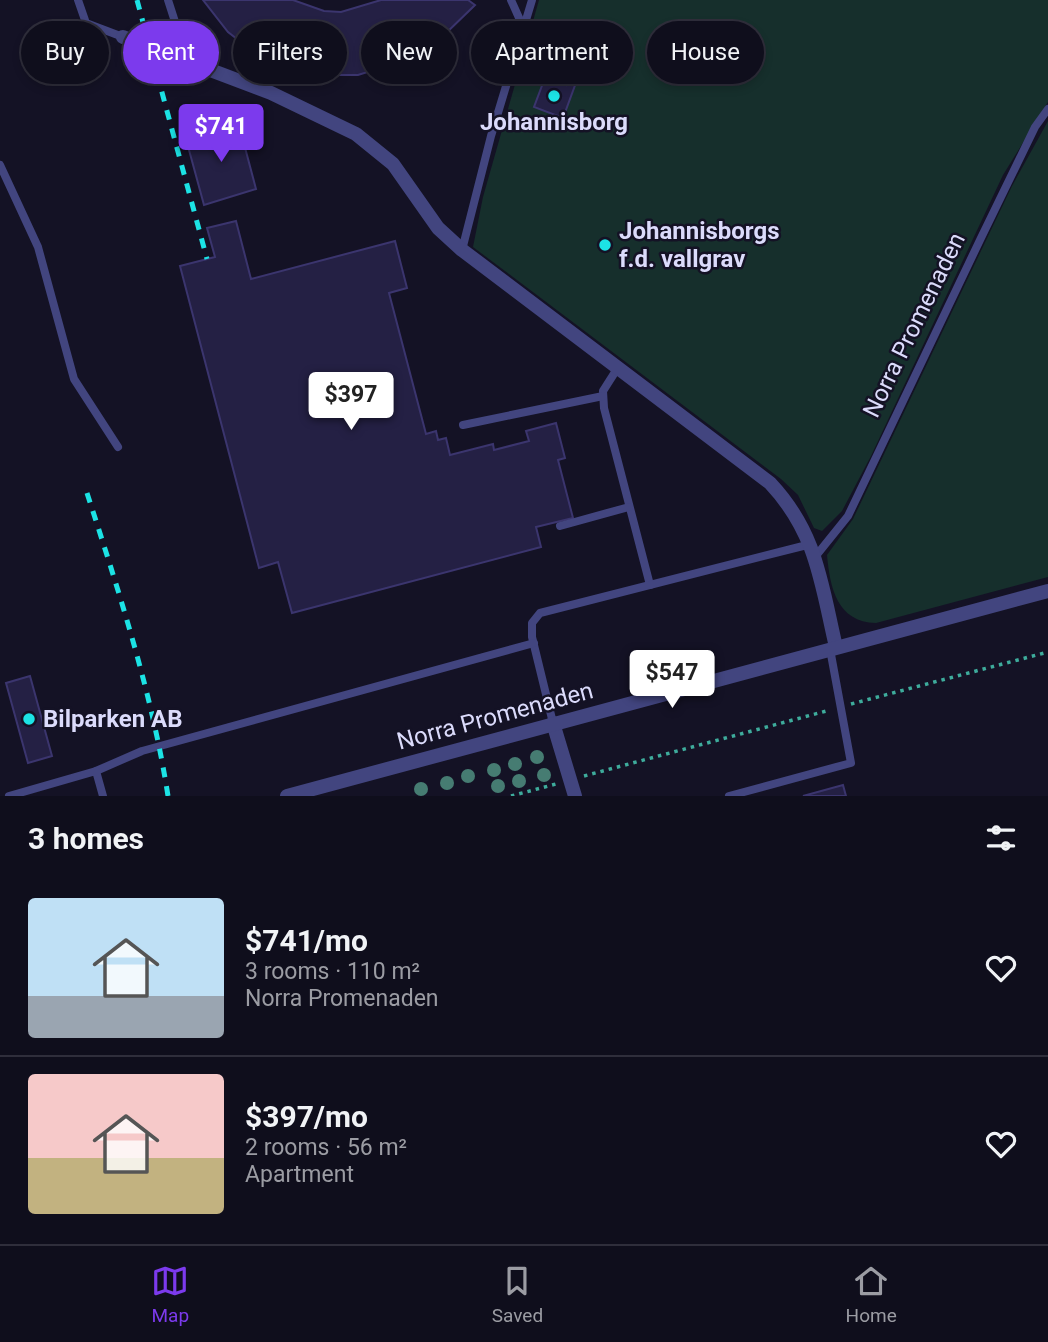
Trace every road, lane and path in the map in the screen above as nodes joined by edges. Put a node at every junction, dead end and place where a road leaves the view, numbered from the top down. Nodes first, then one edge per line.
1 (78, 0) edge
2 (168, 0) edge
3 (511, 0) edge
4 (532, 0) edge
5 (175, 21) edge
6 (520, 21) edge
7 (526, 21) edge
8 (123, 37) edge
9 (219, 72) edge
10 (507, 84) edge
11 (1048, 108) edge
12 (0, 165) edge
13 (462, 250) junction
14 (617, 369) junction
15 (603, 396) junction
16 (463, 425) dead end
17 (118, 447) dead end
18 (629, 506) junction
19 (560, 526) dead end
20 (813, 550) junction
21 (650, 585) junction
22 (1048, 590) edge
23 (534, 643) junction
24 (833, 648) junction
25 (1048, 652) edge
26 (840, 707) junction
27 (553, 723) junction
28 (96, 771) junction
29 (570, 780) junction
30 (9, 796) edge
31 (103, 796) edge
32 (287, 796) edge
33 (511, 796) edge
34 (575, 796) edge
35 (729, 796) edge

1 - 8 lane
2 - 5 lane
3 - 6 lane
4 - 7 lane
9 - 13 street
10 - 13 lane
11 - 20 lane, Norra Promenaden
12 - 17 lane
13 - 14 street
14 - 15 lane
14 - 20 street
15 - 16 lane
15 - 18 lane
18 - 19 lane
18 - 21 lane
20 - 21 lane
20 - 24 street
21 - 23 lane
22 - 24 street, Norra Promenaden
23 - 27 lane
23 - 28 lane
24 - 26 lane
24 - 27 street, Norra Promenaden
25 - 26 path
26 - 29 path
26 - 35 lane
27 - 29 street
27 - 32 street, Norra Promenaden
28 - 30 lane
28 - 31 lane
29 - 33 path
29 - 34 street

